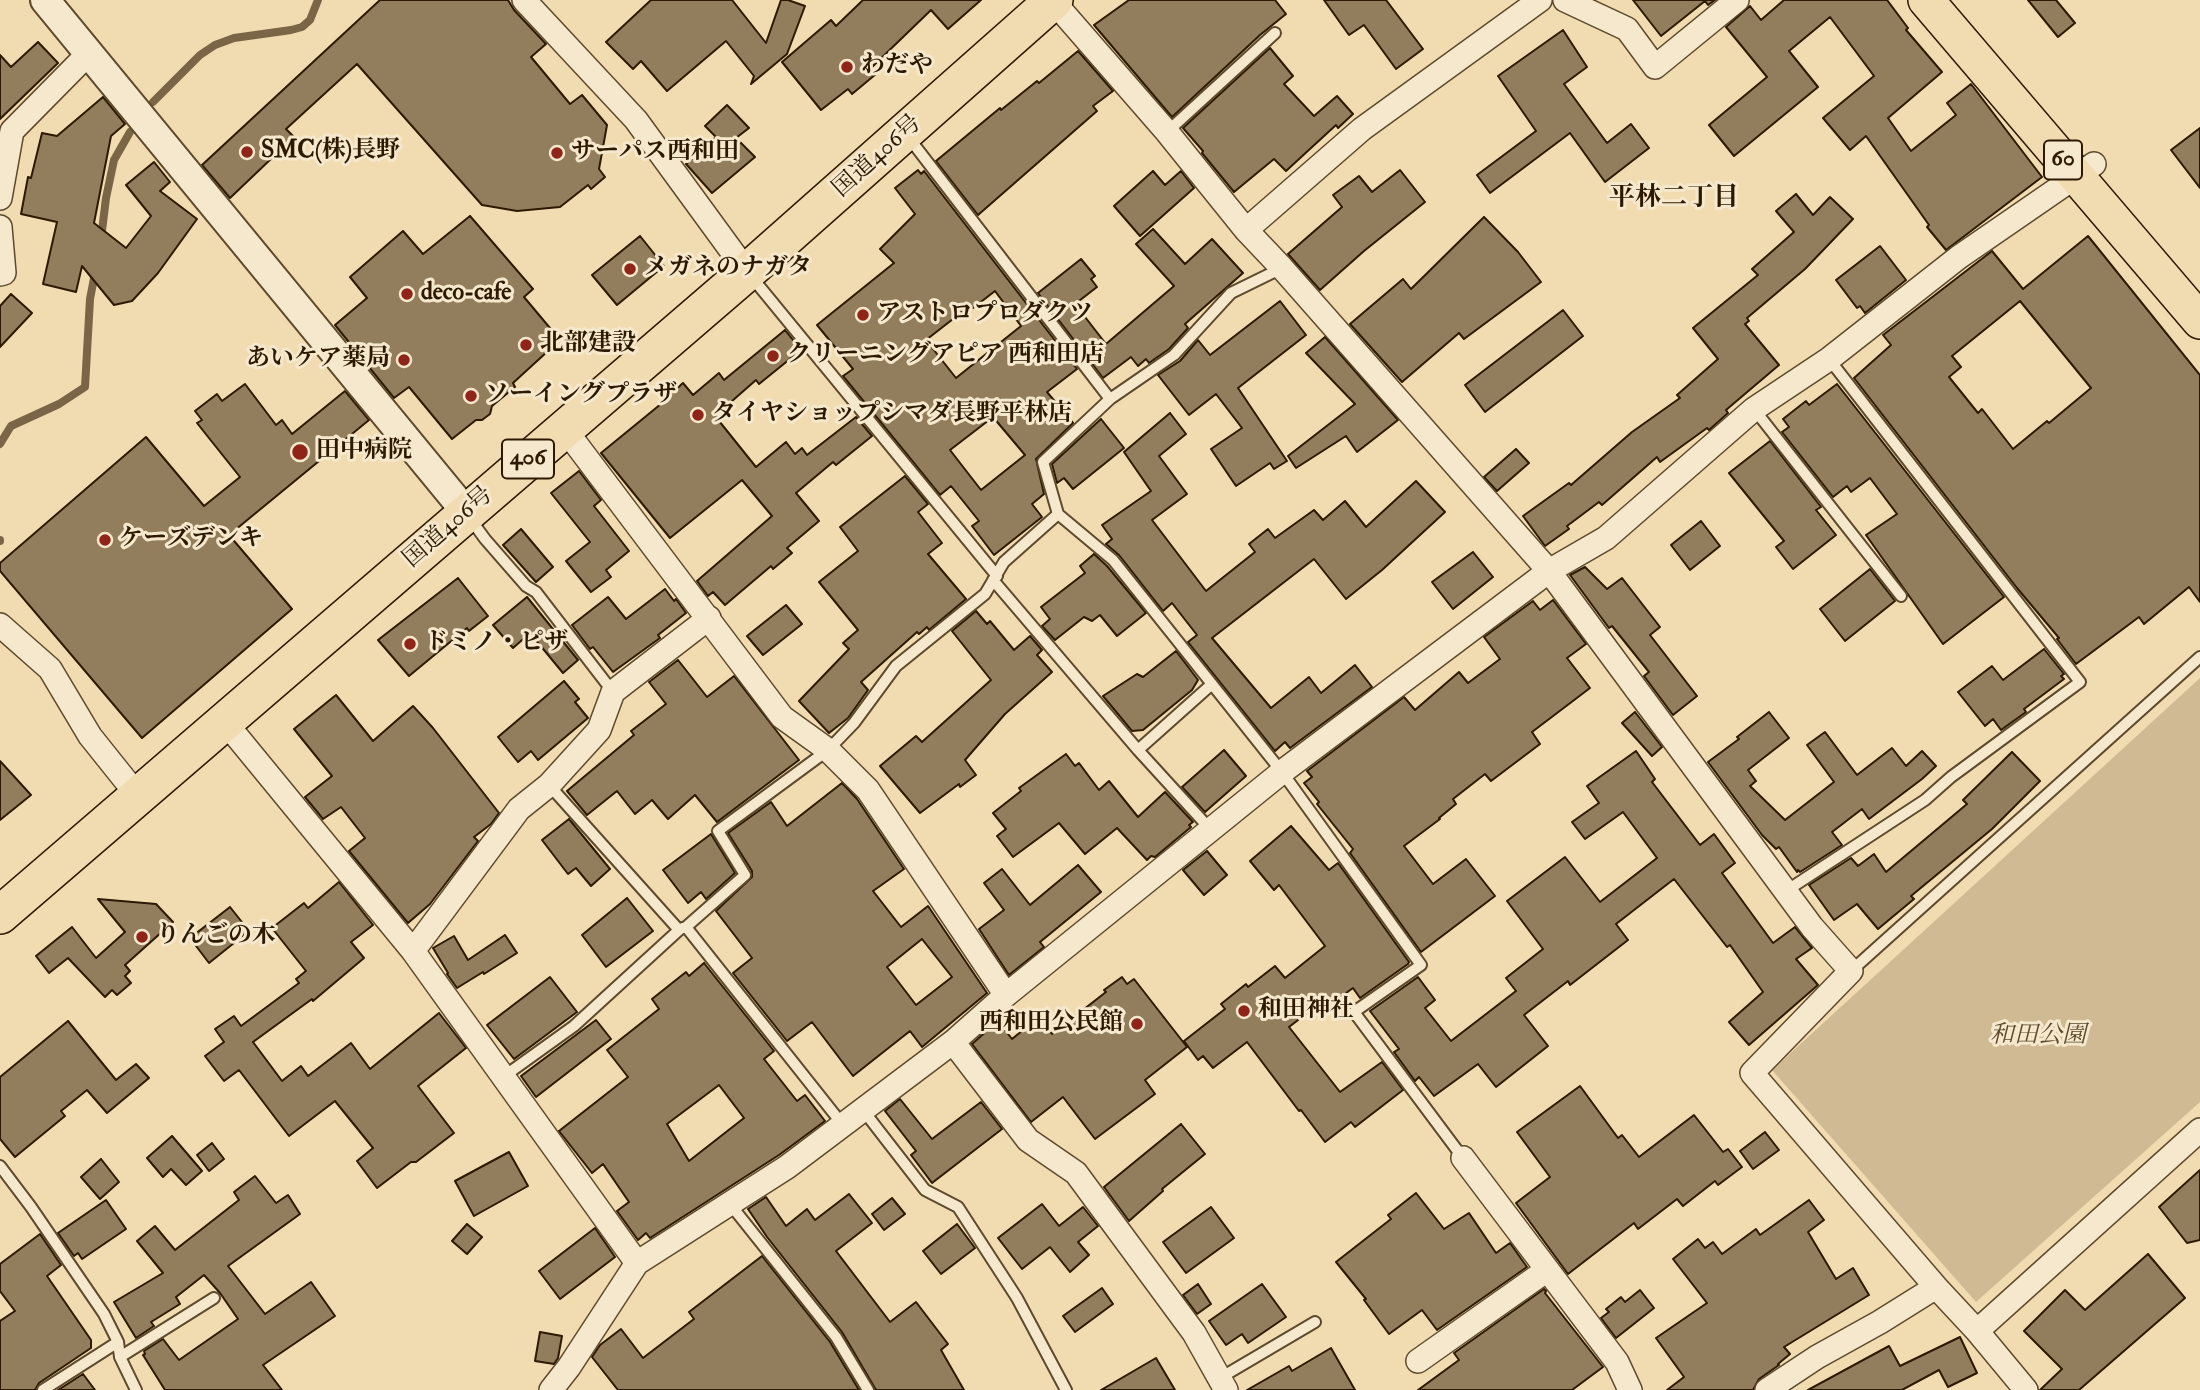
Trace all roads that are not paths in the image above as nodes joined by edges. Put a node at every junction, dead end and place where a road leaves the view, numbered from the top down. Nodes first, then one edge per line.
1 (45, 0) edge
2 (524, 0) edge
3 (1540, 0) edge
4 (1565, 0) edge
5 (1737, 0) edge
6 (1926, 0) edge
7 (1957, 0) edge
8 (1054, 1) edge
9 (1275, 33) dead end
10 (88, 54) junction
11 (1167, 132) junction
12 (904, 133) junction
13 (2085, 170) junction
14 (0, 198) edge
15 (0, 227) edge
16 (1246, 230) junction
17 (1282, 268) junction
18 (747, 272) junction
19 (0, 274) edge
20 (2200, 287) edge
21 (2200, 321) edge
22 (1829, 359) junction
23 (1110, 399) junction
24 (1754, 409) junction
25 (564, 428) junction
26 (466, 512) junction
27 (1058, 514) junction
28 (1549, 571) junction
29 (995, 578) junction
30 (1901, 596) dead end
31 (709, 618) junction
32 (0, 625) edge
33 (2200, 657) edge
34 (1212, 684) junction
35 (613, 692) junction
36 (225, 722) junction
37 (828, 750) junction
38 (1138, 750) junction
39 (1282, 772) junction
40 (549, 785) junction
41 (138, 796) junction
42 (1211, 830) junction
43 (1786, 891) junction
44 (0, 915) edge
45 (682, 928) junction
46 (413, 951) junction
47 (1851, 971) junction
48 (1006, 995) junction
49 (953, 1042) junction
50 (503, 1077) junction
51 (863, 1110) junction
52 (844, 1125) junction
53 (2200, 1130) edge
54 (1463, 1158) joint
55 (0, 1166) edge
56 (730, 1204) junction
57 (637, 1263) junction
58 (1547, 1270) junction
59 (1936, 1287) junction
60 (214, 1298) dead end
61 (1315, 1322) dead end
62 (1977, 1331) junction
63 (118, 1342) junction
64 (120, 1357) junction
65 (1418, 1361) dead end
66 (1223, 1384) edge
67 (43, 1390) edge
68 (136, 1390) edge
69 (551, 1390) edge
70 (868, 1390) edge
71 (1066, 1390) edge
72 (1630, 1390) edge
73 (1767, 1390) edge
74 (2026, 1390) edge

1 - 10 street
2 - 18 street
3 - 16 street
4 - 5 street
6 - 13 main road, 60
7 - 13 main road, 60
8 - 11 street
8 - 12 highway, 国道406号 / 406
9 - 11 lane
10 - 14 street
10 - 26 street
11 - 16 street
12 - 18 highway, 国道406号 / 406
12 - 23 lane
13 - 20 main road, 60
13 - 21 main road, 60
13 - 22 street
15 - 19 street
16 - 17 street
17 - 23 lane
17 - 28 street
18 - 25 highway, 国道406号 / 406
18 - 29 lane
22 - 24 street
22 - 43 lane
23 - 27 lane
24 - 28 street
24 - 30 lane
25 - 26 highway, 国道406号 / 406
25 - 31 street
26 - 35 lane
26 - 36 highway, 国道406号 / 406
27 - 29 lane
27 - 34 lane
28 - 39 street
28 - 43 street
29 - 37 lane
29 - 38 lane
31 - 35 street
31 - 37 street
32 - 41 street
33 - 47 lane
34 - 38 lane
34 - 39 lane
35 - 40 street
36 - 41 highway, 国道406号 / 406
36 - 46 street
37 - 45 lane
37 - 48 street
38 - 42 lane
39 - 42 street
39 - 54 lane
40 - 45 lane
40 - 46 street
41 - 44 highway, 国道406号 / 406
42 - 48 street
43 - 47 street
45 - 50 lane
45 - 52 lane
46 - 50 street
47 - 59 street
48 - 49 street
49 - 51 street
49 - 66 street
50 - 57 street
51 - 52 street
51 - 71 lane
52 - 56 street
53 - 62 street
54 - 58 street
55 - 63 lane
56 - 57 street
56 - 70 lane
57 - 69 street
58 - 65 street
58 - 72 street
59 - 62 street
59 - 73 street
60 - 64 lane
61 - 66 lane
62 - 74 street
63 - 64 lane
63 - 67 lane
64 - 68 lane

